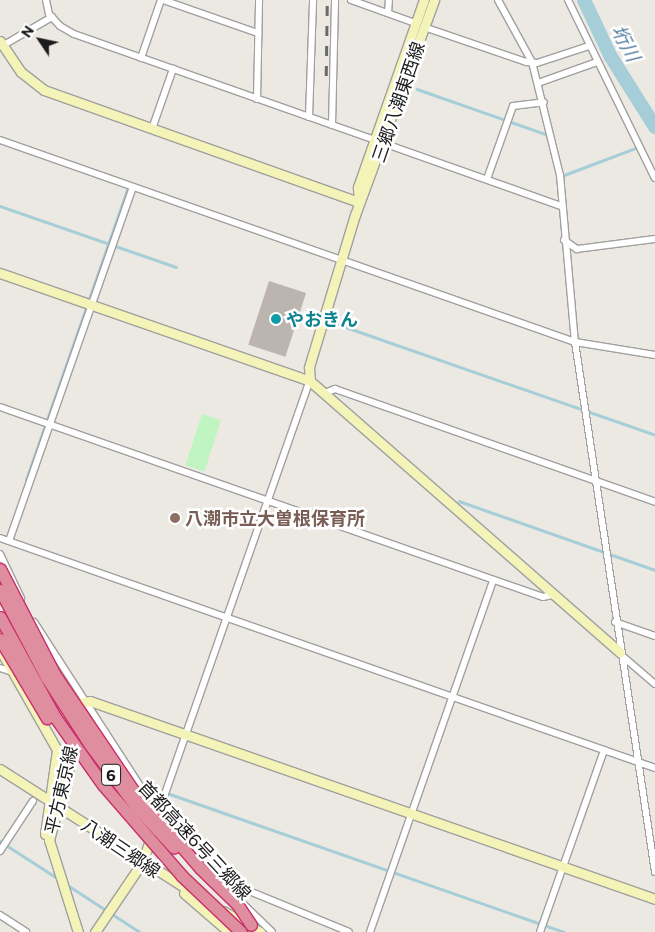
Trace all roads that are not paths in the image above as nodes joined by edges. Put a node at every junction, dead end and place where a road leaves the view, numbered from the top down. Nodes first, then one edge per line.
1 (46, 0) edge
2 (162, 0) edge
3 (258, 0) edge
4 (313, 0) edge
5 (335, 0) edge
6 (352, 0) edge
7 (389, 0) edge
8 (424, 0) edge
9 (434, 0) edge
10 (498, 0) edge
11 (568, 0) edge
12 (388, 14) junction
13 (52, 17) junction
14 (420, 25) junction
15 (258, 33) junction
16 (1, 43) edge
17 (589, 46) junction
18 (140, 58) junction
19 (532, 62) junction
20 (597, 62) junction
21 (173, 69) junction
22 (538, 83) junction
23 (257, 99) junction
24 (544, 102) junction
25 (310, 117) junction
26 (332, 125) junction
27 (152, 129) junction
28 (0, 140) edge
29 (379, 142) junction
30 (655, 178) edge
31 (487, 179) junction
32 (133, 187) junction
33 (359, 202) junction
34 (561, 206) junction
35 (655, 239) edge
36 (564, 240) junction
37 (340, 259) junction
38 (0, 273) edge
39 (92, 304) junction
40 (575, 342) junction
41 (655, 354) edge
42 (310, 381) junction
43 (325, 393) junction
44 (0, 407) edge
45 (50, 424) junction
46 (595, 481) junction
47 (268, 501) junction
48 (655, 502) edge
49 (0, 538) edge
50 (9, 541) junction
51 (0, 554) edge
52 (0, 570) edge
53 (0, 578) edge
54 (493, 580) junction
55 (0, 590) edge
56 (552, 595) junction
57 (22, 599) junction
58 (12, 606) junction
59 (0, 618) edge
60 (227, 618) junction
61 (615, 622) junction
62 (655, 636) edge
63 (0, 639) edge
64 (0, 648) edge
65 (620, 653) junction
66 (0, 668) edge
67 (12, 672) junction
68 (655, 684) edge
69 (452, 696) junction
70 (84, 702) junction
71 (186, 734) junction
72 (604, 750) junction
73 (638, 762) junction
74 (655, 768) edge
75 (0, 769) edge
76 (33, 801) dead end
77 (53, 802) junction
78 (159, 811) junction
79 (411, 814) junction
80 (0, 851) edge
81 (143, 861) junction
82 (563, 867) junction
83 (655, 872) edge
84 (182, 876) junction
85 (168, 879) junction
86 (225, 886) junction
87 (655, 899) edge
88 (0, 915) edge
89 (257, 930) edge
90 (26, 932) edge
91 (78, 932) edge
92 (95, 932) edge
93 (229, 932) edge
94 (241, 932) edge
95 (272, 932) edge
96 (349, 932) edge
97 (370, 932) edge
98 (540, 932) edge

1 - 13 street
2 - 15 street
2 - 18 street
3 - 15 street
4 - 25 street
5 - 26 street
6 - 12 street
7 - 12 street
8 - 14 street, 三郷八潮東西線
9 - 14 street, 三郷八潮東西線
10 - 19 street
11 - 17 street
12 - 14 street
13 - 16 street
13 - 18 street
14 - 19 street
14 - 29 street, 三郷八潮東西線
15 - 23 street
16 - 27 street
17 - 19 street
17 - 20 street
18 - 21 street
19 - 22 street
20 - 22 street
20 - 30 street
21 - 23 street
21 - 27 street
22 - 24 street
23 - 25 street
24 - 31 street
24 - 34 street
25 - 26 street
26 - 29 street
27 - 33 street
28 - 32 street
29 - 31 street
29 - 33 street, 三郷八潮東西線
31 - 34 street
32 - 37 street
32 - 39 street
33 - 37 street, 三郷八潮東西線
34 - 36 street
35 - 36 street
36 - 40 street
37 - 40 street
37 - 42 street, 三郷八潮東西線
38 - 39 street
39 - 42 street
39 - 45 street
40 - 41 street
40 - 46 street
42 - 43 street
42 - 47 street
43 - 46 street
43 - 56 street
44 - 45 street
45 - 47 street
45 - 50 street
46 - 48 street
46 - 61 street
47 - 54 street
47 - 60 street
49 - 50 street
50 - 60 street
51 - 57 street
52 - 89 highway, bridge
53 - 58 street, 平方東京線
54 - 56 street
54 - 69 street
55 - 89 highway, 首都高速6号三郷線 / 6, bridge
56 - 65 street
57 - 58 street
57 - 70 street
58 - 77 street, 平方東京線
59 - 84 highway, 首都高速6号三郷線 / 6, bridge
60 - 69 street
60 - 71 street
61 - 62 street
61 - 65 street
63 - 84 highway, bridge
64 - 67 street, 平方東京線
65 - 68 street
65 - 73 street
66 - 67 street
67 - 77 street, 平方東京線
69 - 72 street
69 - 79 street
70 - 71 street
70 - 78 street
71 - 78 street
71 - 79 street
72 - 73 street
72 - 82 street
73 - 74 street
73 - 83 street
75 - 77 street, 八潮三郷線
76 - 80 street
77 - 81 street, 八潮三郷線
77 - 91 street, 平方東京線
78 - 81 street
78 - 86 street
79 - 82 street
79 - 97 street
81 - 85 street, 八潮三郷線
81 - 92 street
82 - 87 street
82 - 98 street
84 - 94 highway, 首都高速6号三郷線 / 6, bridge
85 - 89 street, 八潮三郷線
85 - 93 street, 八潮三郷線
86 - 95 street
86 - 96 street
88 - 90 street

